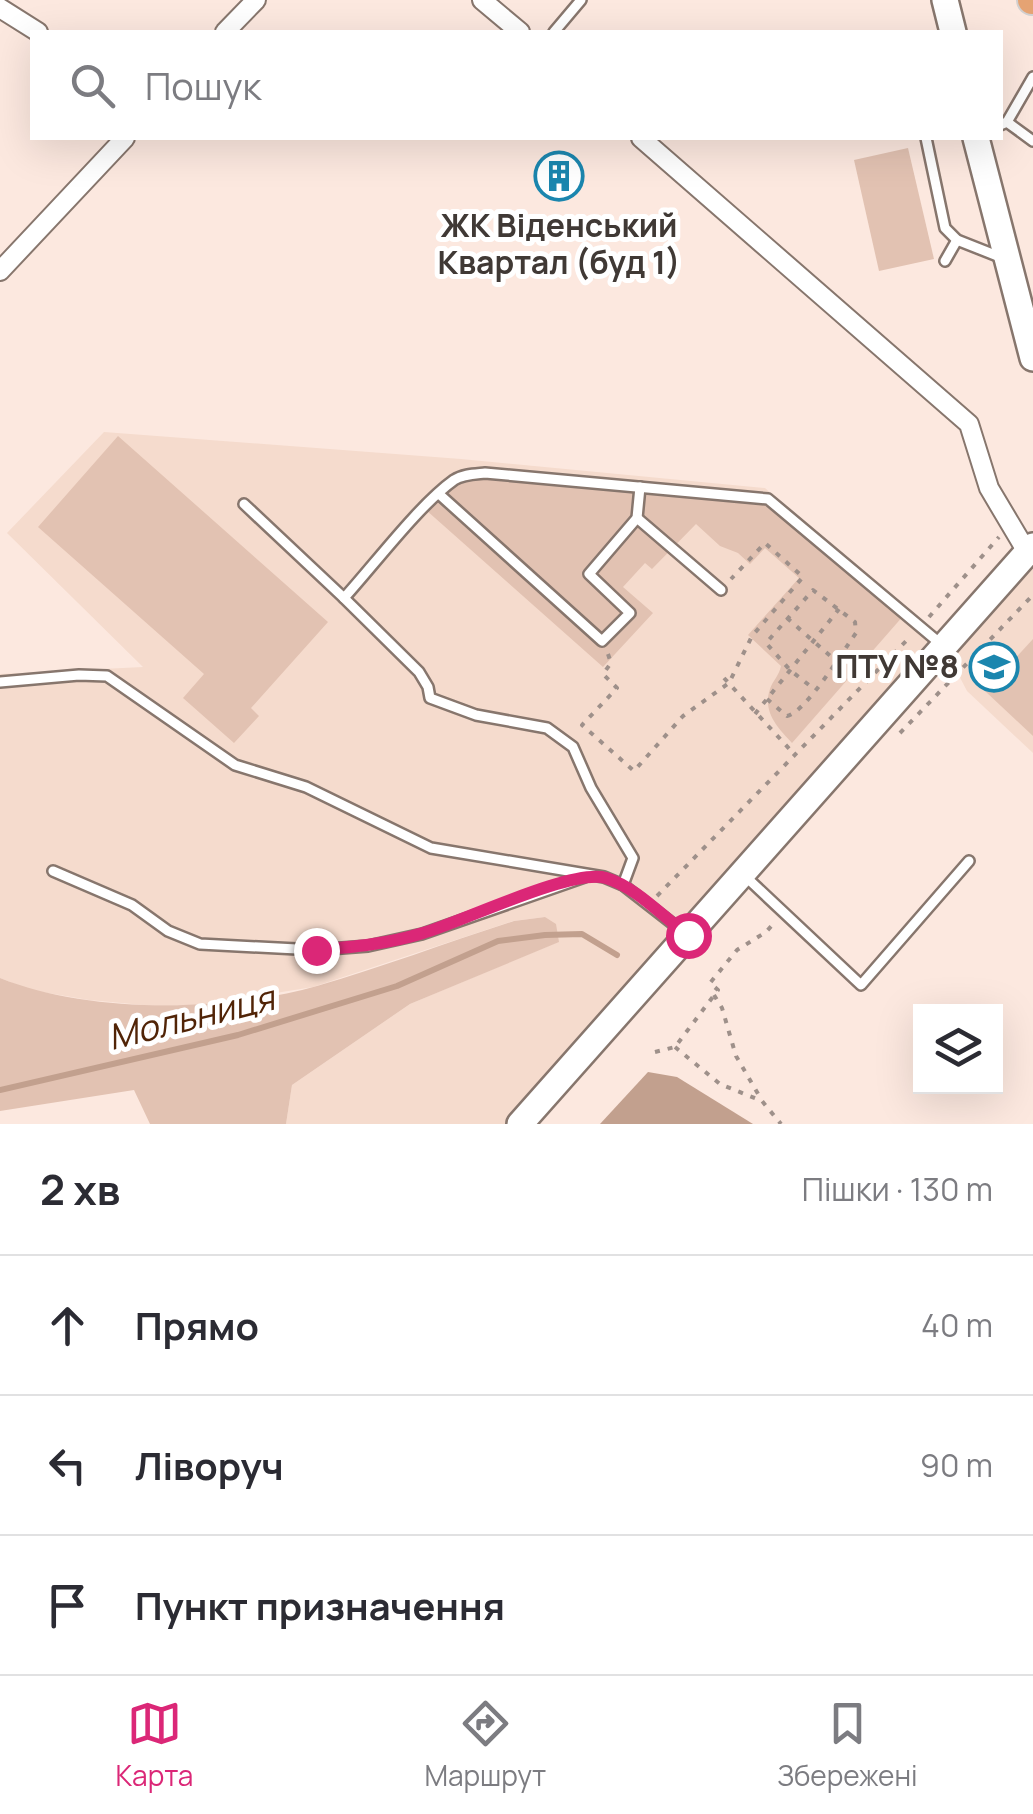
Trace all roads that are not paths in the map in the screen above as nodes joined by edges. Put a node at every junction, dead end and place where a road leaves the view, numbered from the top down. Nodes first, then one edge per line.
1 (256, 0) edge
2 (482, 0) edge
3 (582, 0) edge
4 (945, 0) edge
5 (0, 8) edge
6 (36, 30) edge
7 (227, 30) edge
8 (518, 30) edge
9 (556, 30) edge
10 (952, 30) edge
11 (1033, 76) edge
12 (1004, 123) edge
13 (124, 140) edge
14 (643, 140) edge
15 (926, 140) edge
16 (977, 140) edge
17 (1033, 142) edge
18 (958, 240) junction
19 (1007, 260) junction
20 (945, 261) dead end
21 (0, 272) edge
22 (1033, 358) edge
23 (640, 486) junction
24 (439, 494) junction
25 (244, 504) dead end
26 (637, 518) junction
27 (1030, 549) edge
28 (721, 590) road end
29 (344, 598) junction
30 (943, 646) junction
31 (0, 682) edge
32 (968, 861) dead end
33 (52, 870) dead end
34 (744, 875) junction
35 (592, 876) junction
36 (622, 885) junction
37 (688, 935) junction
38 (520, 1124) edge

1 - 7 street
2 - 8 street
3 - 9 lane
4 - 10 main road
5 - 6 street
11 - 12 lane
12 - 17 lane
13 - 21 street
14 - 27 street
15 - 18 lane
16 - 19 main road
18 - 19 lane
18 - 20 lane
19 - 22 main road
23 - 24 lane
23 - 26 lane
23 - 30 lane
24 - 26 lane
24 - 29 lane
25 - 29 lane
26 - 28 lane
27 - 30 main road
29 - 36 lane
30 - 34 main road
31 - 35 lane
32 - 34 lane
33 - 35 lane
34 - 37 main road
35 - 36 lane
36 - 37 lane
37 - 38 main road

